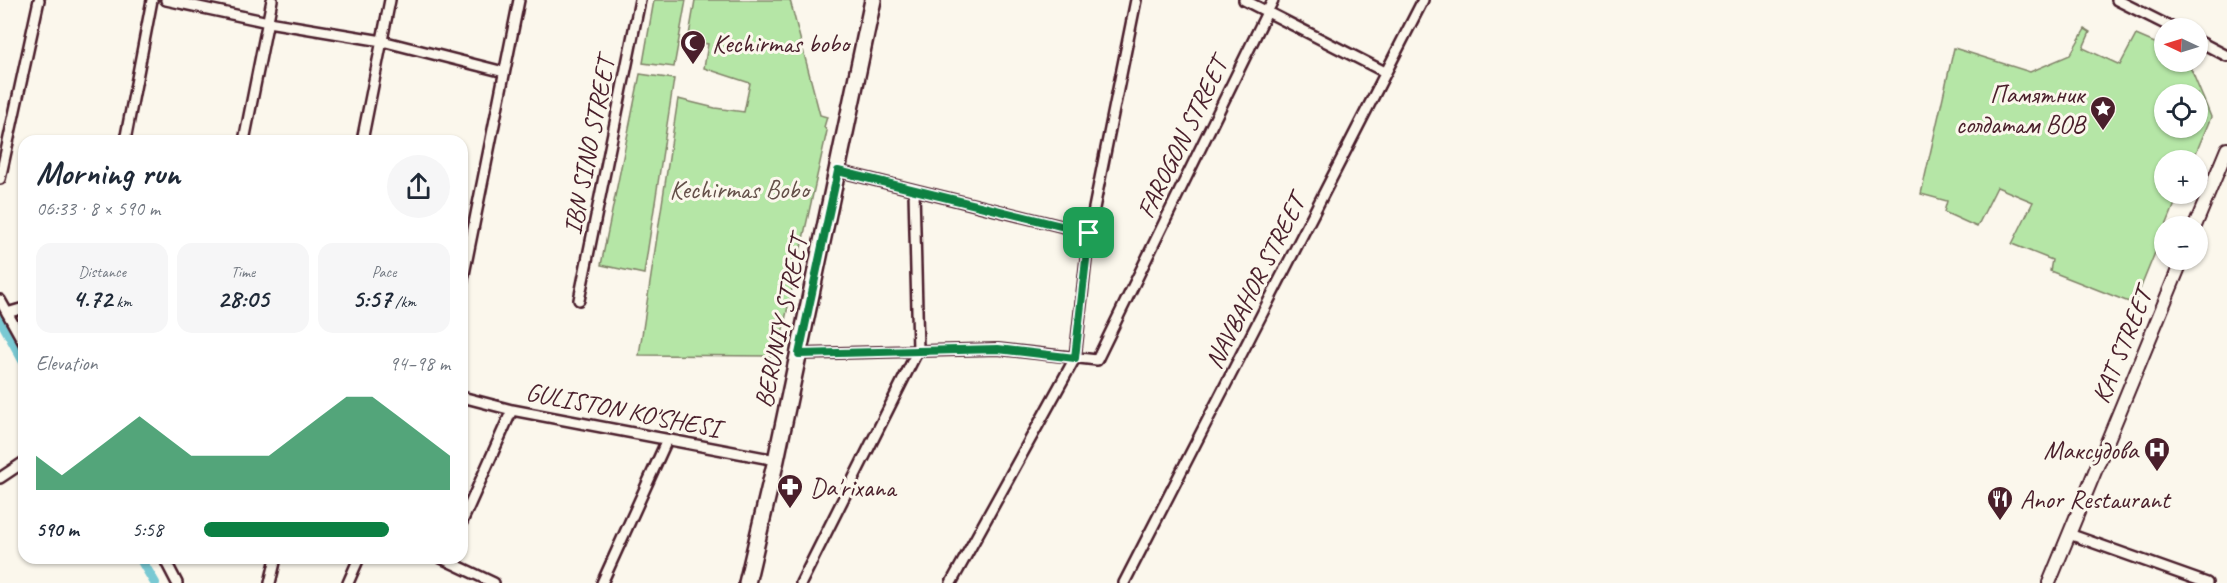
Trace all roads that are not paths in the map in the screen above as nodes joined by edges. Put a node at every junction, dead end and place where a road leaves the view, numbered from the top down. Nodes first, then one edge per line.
1 (39, 0) edge
2 (152, 0) edge
3 (166, 0) edge
4 (272, 0) edge
5 (390, 0) edge
6 (519, 0) edge
7 (640, 0) edge
8 (873, 0) edge
9 (1136, 0) edge
10 (1244, 0) edge
11 (1273, 0) edge
12 (1423, 0) edge
13 (2117, 0) edge
14 (1267, 11) junction
15 (2154, 18) edge
16 (268, 22) junction
17 (382, 41) junction
18 (2208, 46) edge
19 (2227, 56) edge
20 (504, 72) junction
21 (1385, 72) junction
22 (125, 135) edge
23 (245, 135) edge
24 (363, 135) edge
25 (2227, 149) edge
26 (838, 171) junction
27 (0, 179) edge
28 (914, 191) junction
29 (2199, 216) edge
30 (1089, 233) junction
31 (468, 254) edge
32 (2178, 270) edge
33 (0, 300) edge
34 (579, 300) dead end
35 (18, 310) edge
36 (7, 313) junction
37 (18, 332) edge
38 (918, 350) junction
39 (799, 354) junction
40 (1075, 358) junction
41 (468, 399) edge
42 (512, 410) junction
43 (667, 440) junction
44 (776, 460) junction
45 (18, 466) edge
46 (0, 478) edge
47 (468, 509) edge
48 (2069, 534) junction
49 (167, 564) edge
50 (275, 564) edge
51 (356, 564) edge
52 (452, 564) edge
53 (478, 580) edge
54 (177, 583) edge
55 (270, 583) edge
56 (348, 583) edge
57 (494, 583) edge
58 (602, 583) edge
59 (747, 583) edge
60 (801, 583) edge
61 (951, 583) edge
62 (1124, 583) edge
63 (2049, 583) edge
64 (2207, 583) edge

1 - 27 street
2 - 22 street
3 - 16 street
4 - 16 street
5 - 17 street
6 - 20 street
7 - 34 street, IBN SINO STREET
8 - 26 main road, BERUNIY STREET
9 - 30 street
10 - 14 street
11 - 14 street, FAROGON STREET
12 - 21 street, NAVBAHOR STREET
13 - 15 street
14 - 21 street
14 - 40 street, FAROGON STREET
16 - 17 street
16 - 23 street
17 - 20 street
17 - 24 street
18 - 19 street
20 - 31 street
21 - 62 street, NAVBAHOR STREET
25 - 29 street
26 - 28 street
26 - 39 main road, BERUNIY STREET
28 - 30 street
28 - 38 street
30 - 40 street
32 - 48 street, KAT STREET
33 - 36 street
35 - 36 street
36 - 37 street
38 - 39 street
38 - 40 street
38 - 60 street
39 - 44 main road, BERUNIY STREET
40 - 61 street
41 - 42 street, GULISTON KO'SHESI
42 - 43 street, GULISTON KO'SHESI
42 - 47 street
43 - 44 street, GULISTON KO'SHESI
43 - 58 street
44 - 59 main road, BERUNIY STREET
45 - 46 street
48 - 63 street, KAT STREET
48 - 64 street
49 - 54 street
50 - 55 street
51 - 56 street
52 - 53 street
53 - 57 street

